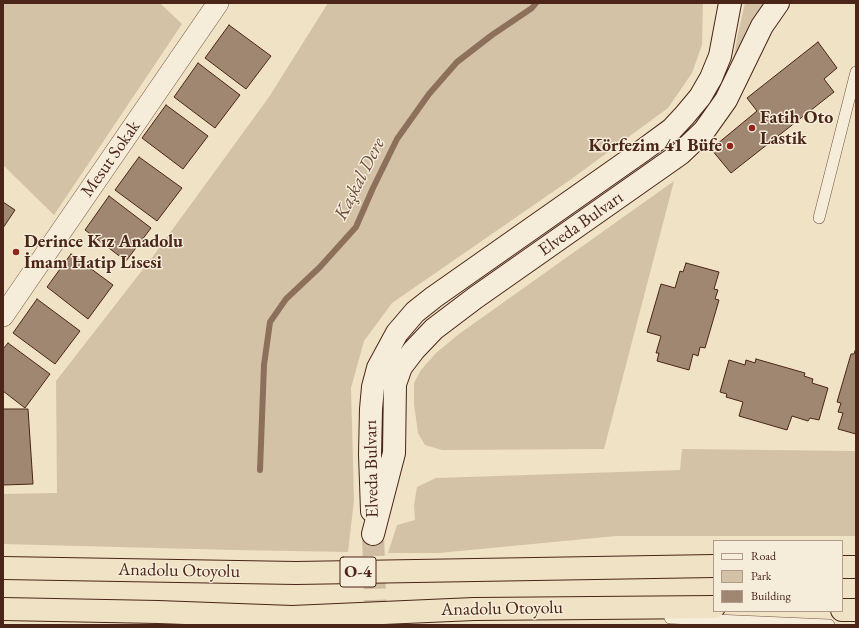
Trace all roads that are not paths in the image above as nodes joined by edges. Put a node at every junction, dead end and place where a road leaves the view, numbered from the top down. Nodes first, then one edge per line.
1 (218, 3) edge
2 (730, 3) edge
3 (778, 3) edge
4 (856, 72) edge
5 (819, 218) dead end
6 (3, 316) edge
7 (713, 566) edge
8 (843, 567) edge
9 (856, 567) edge
10 (3, 568) edge
11 (713, 607) edge
12 (474, 608) junction
13 (3, 609) edge
14 (843, 610) edge
15 (856, 610) edge
16 (829, 625) edge

1 - 6 street, Mesut Sokak
2 - 3 main road, Elveda Bulvarı
4 - 5 lane
7 - 10 highway, Anadolu Otoyolu / O-4
8 - 9 highway
11 - 12 highway, Anadolu Otoyolu / O-4
12 - 13 highway, Anadolu Otoyolu / O-4
12 - 16 lane
14 - 15 highway

